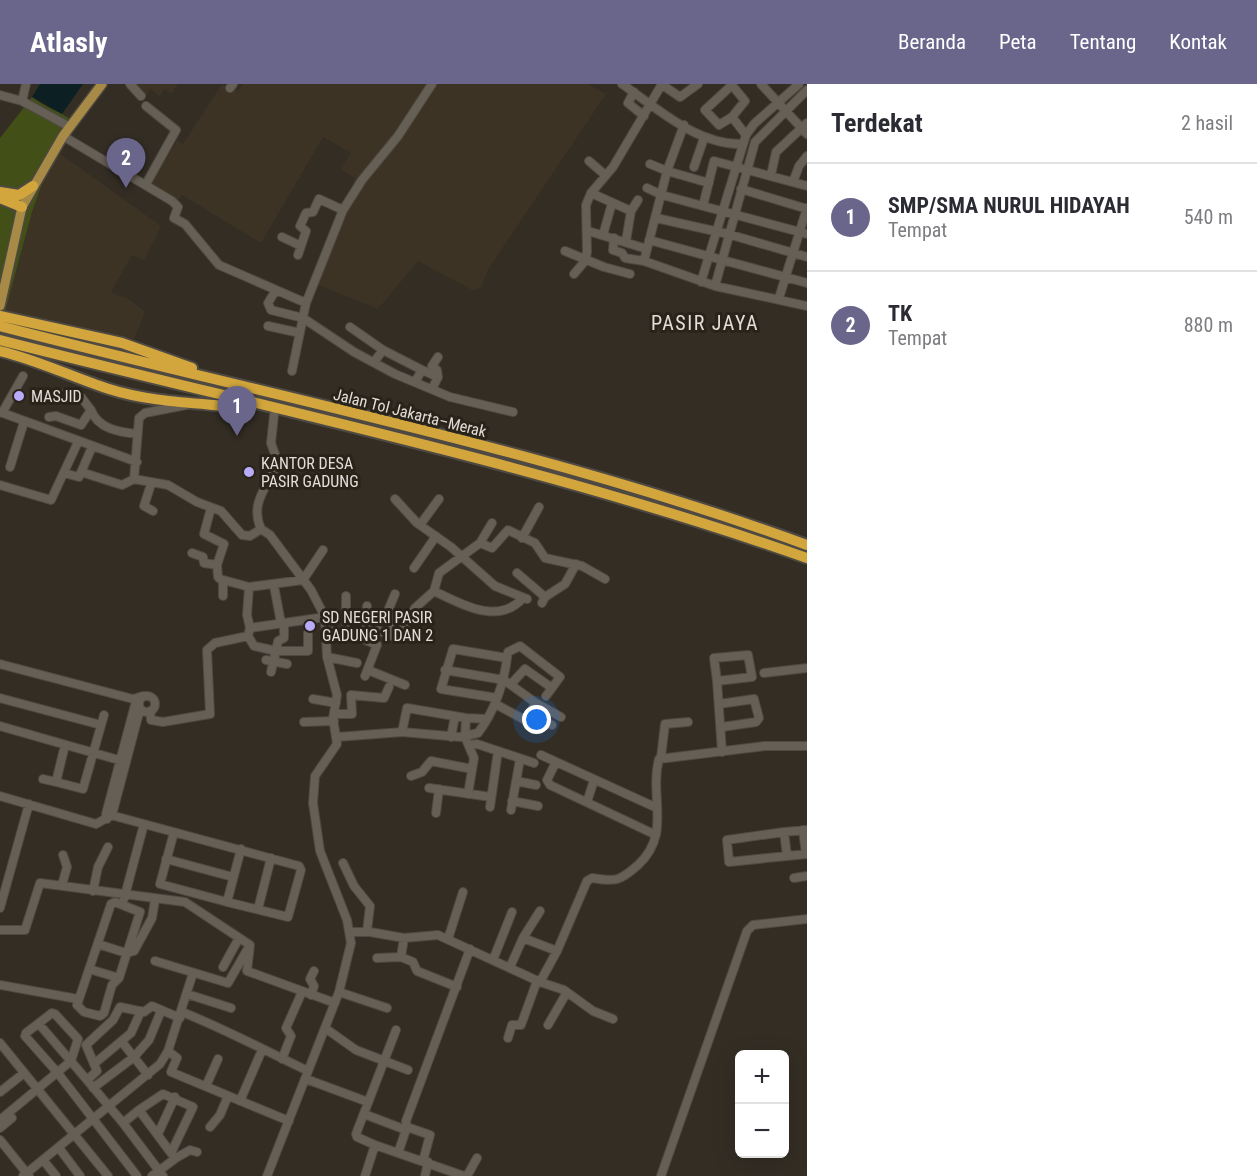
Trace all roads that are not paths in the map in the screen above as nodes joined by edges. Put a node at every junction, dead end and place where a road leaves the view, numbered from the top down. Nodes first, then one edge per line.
1 (26, 84) edge
2 (102, 84) edge
3 (130, 84) edge
4 (432, 84) edge
5 (662, 84) edge
6 (698, 84) edge
7 (799, 84) edge
8 (731, 85) edge
9 (763, 85) edge
10 (628, 87) edge
11 (807, 90) edge
12 (0, 95) edge
13 (141, 96) dead end
14 (22, 101) junction
15 (778, 103) junction
16 (652, 105) junction
17 (146, 106) dead end
18 (785, 110) junction
19 (644, 116) junction
20 (732, 117) junction
21 (754, 124) junction
22 (684, 125) junction
23 (70, 128) junction
24 (805, 128) edge
25 (762, 132) junction
26 (746, 135) junction
27 (63, 136) junction
28 (704, 138) junction
29 (742, 144) junction
30 (130, 145) dead end
31 (807, 156) edge
32 (589, 161) dead end
33 (650, 164) dead end
34 (116, 166) junction
35 (694, 166) dead end
36 (735, 167) junction
37 (746, 170) junction
38 (667, 171) junction
39 (604, 174) junction
40 (771, 176) junction
41 (793, 182) junction
42 (709, 183) junction
43 (146, 184) junction
44 (33, 186) junction
45 (807, 186) edge
46 (647, 188) dead end
47 (741, 189) junction
48 (0, 192) edge
49 (591, 193) junction
50 (662, 195) junction
51 (0, 198) edge
52 (638, 200) dead end
53 (612, 204) junction
54 (704, 206) junction
55 (22, 207) junction
56 (807, 209) edge
57 (344, 210) junction
58 (631, 211) junction
59 (723, 211) junction
60 (734, 214) junction
61 (656, 218) junction
62 (588, 231) junction
63 (717, 232) junction
64 (798, 232) junction
65 (728, 234) junction
66 (807, 234) edge
67 (603, 235) junction
68 (282, 237) dead end
69 (614, 238) junction
70 (649, 240) junction
71 (626, 241) junction
72 (301, 246) junction
73 (647, 249) junction
74 (565, 251) dead end
75 (792, 253) junction
76 (298, 255) dead end
77 (710, 255) junction
78 (807, 257) edge
79 (723, 258) junction
80 (585, 261) junction
81 (644, 261) junction
82 (574, 273) dead end
83 (630, 274) dead end
84 (786, 277) junction
85 (701, 282) junction
86 (807, 282) edge
87 (715, 286) junction
88 (276, 290) junction
89 (779, 298) junction
90 (306, 303) junction
91 (0, 306) edge
92 (807, 306) edge
93 (0, 316) edge
94 (303, 318) junction
95 (0, 326) edge
96 (268, 326) dead end
97 (351, 327) dead end
98 (300, 333) junction
99 (0, 340) edge
100 (384, 350) junction
101 (0, 351) edge
102 (438, 357) dead end
103 (374, 362) junction
104 (422, 370) junction
105 (292, 371) dead end
106 (23, 376) dead end
107 (438, 377) junction
108 (226, 381) junction
109 (415, 382) junction
110 (432, 389) junction
111 (65, 393) dead end
112 (202, 403) junction
113 (91, 411) junction
114 (274, 412) junction
115 (513, 412) dead end
116 (1, 413) edge
117 (49, 417) dead end
118 (24, 422) junction
119 (137, 434) junction
120 (78, 442) junction
121 (92, 447) junction
122 (137, 462) junction
123 (10, 467) dead end
124 (81, 472) junction
125 (64, 473) junction
126 (134, 479) junction
127 (151, 484) junction
128 (0, 485) edge
129 (395, 499) dead end
130 (439, 499) dead end
131 (539, 507) dead end
132 (212, 508) junction
133 (153, 511) dead end
134 (492, 523) dead end
135 (420, 525) junction
136 (261, 529) junction
137 (436, 536) junction
138 (522, 538) junction
139 (480, 543) junction
140 (807, 545) edge
141 (323, 550) dead end
142 (192, 554) dead end
143 (460, 556) junction
144 (807, 558) edge
145 (576, 564) junction
146 (217, 566) junction
147 (414, 568) dead end
148 (518, 573) dead end
149 (605, 579) dead end
150 (223, 580) junction
151 (303, 580) junction
152 (274, 586) junction
153 (249, 587) junction
154 (434, 591) junction
155 (395, 594) dead end
156 (223, 596) dead end
157 (346, 596) dead end
158 (367, 606) dead end
159 (325, 617) junction
160 (282, 623) junction
161 (363, 629) junction
162 (326, 631) junction
163 (346, 631) junction
164 (249, 632) junction
165 (308, 633) dead end
166 (387, 634) junction
167 (276, 651) junction
168 (327, 657) junction
169 (507, 658) junction
170 (270, 661) junction
171 (357, 663) dead end
172 (0, 664) edge
173 (287, 664) dead end
174 (807, 668) edge
175 (445, 670) junction
176 (271, 672) dead end
177 (764, 673) dead end
178 (717, 681) junction
179 (507, 682) junction
180 (405, 684) dead end
181 (389, 687) dead end
182 (552, 688) junction
183 (546, 696) dead end
184 (0, 698) edge
185 (313, 699) dead end
186 (138, 701) junction
187 (498, 702) junction
188 (336, 703) junction
189 (536, 703) junction
190 (719, 704) junction
191 (150, 711) junction
192 (104, 716) dead end
193 (455, 716) junction
194 (334, 717) junction
195 (527, 717) junction
196 (561, 717) dead end
197 (466, 718) junction
198 (487, 719) junction
199 (304, 722) dead end
200 (688, 722) dead end
201 (101, 725) junction
202 (552, 725) dead end
203 (0, 726) edge
204 (722, 727) junction
205 (402, 732) junction
206 (337, 737) junction
207 (451, 737) junction
208 (467, 741) junction
209 (65, 745) junction
210 (807, 746) edge
211 (92, 751) junction
212 (498, 751) junction
213 (722, 752) junction
214 (541, 755) dead end
215 (661, 758) junction
216 (124, 759) junction
217 (520, 759) junction
218 (556, 762) junction
219 (534, 763) dead end
220 (472, 769) junction
221 (411, 776) dead end
222 (44, 779) dead end
223 (594, 780) junction
224 (516, 781) junction
225 (56, 783) junction
226 (536, 785) dead end
227 (429, 788) dead end
228 (439, 789) junction
229 (468, 794) junction
230 (491, 797) junction
231 (0, 798) edge
232 (587, 802) junction
233 (29, 804) junction
234 (538, 806) dead end
235 (490, 807) dead end
236 (657, 808) junction
237 (436, 813) dead end
238 (108, 816) junction
239 (144, 824) junction
240 (805, 830) edge
241 (174, 832) junction
242 (784, 832) junction
243 (656, 835) junction
244 (108, 847) dead end
245 (241, 849) junction
246 (807, 854) edge
247 (63, 855) dead end
248 (787, 856) junction
249 (271, 858) junction
250 (166, 859) junction
251 (343, 863) dead end
252 (0, 876) edge
253 (807, 876) edge
254 (233, 877) junction
255 (794, 878) dead end
256 (9, 879) junction
257 (62, 885) junction
258 (93, 891) junction
259 (463, 892) dead end
260 (124, 900) junction
261 (156, 900) junction
262 (227, 902) junction
263 (0, 908) edge
264 (258, 909) junction
265 (540, 911) dead end
266 (512, 912) dead end
267 (807, 919) edge
268 (0, 930) edge
269 (367, 931) junction
270 (351, 932) junction
271 (239, 938) junction
272 (404, 938) junction
273 (523, 938) junction
274 (448, 939) junction
275 (98, 944) junction
276 (470, 949) junction
277 (557, 951) junction
278 (126, 952) junction
279 (401, 957) junction
280 (377, 958) dead end
281 (493, 960) junction
282 (155, 961) dead end
283 (223, 967) dead end
284 (243, 968) junction
285 (510, 968) junction
286 (89, 969) junction
287 (314, 971) dead end
288 (193, 973) junction
289 (119, 978) junction
290 (538, 981) junction
291 (0, 985) edge
292 (457, 987) junction
293 (302, 992) junction
294 (339, 992) junction
295 (567, 992) junction
296 (187, 994) junction
297 (311, 995) junction
298 (78, 999) junction
299 (334, 1003) junction
300 (231, 1008) dead end
301 (387, 1008) dead end
302 (141, 1011) junction
303 (161, 1011) junction
304 (181, 1015) junction
305 (613, 1018) dead end
306 (39, 1024) junction
307 (548, 1025) dead end
308 (325, 1028) junction
309 (396, 1030) dead end
310 (508, 1038) dead end
311 (0, 1042) edge
312 (122, 1042) junction
313 (262, 1050) junction
314 (168, 1051) junction
315 (134, 1057) junction
316 (218, 1059) dead end
317 (282, 1059) junction
318 (71, 1061) junction
319 (384, 1061) junction
320 (94, 1064) junction
321 (408, 1070) dead end
322 (57, 1072) junction
323 (24, 1073) junction
324 (148, 1075) junction
325 (307, 1075) junction
326 (0, 1079) edge
327 (87, 1080) junction
328 (206, 1086) junction
329 (93, 1088) junction
330 (38, 1089) junction
331 (3, 1090) edge
332 (228, 1096) junction
333 (176, 1097) junction
334 (240, 1101) junction
335 (368, 1102) junction
336 (110, 1107) junction
337 (139, 1110) junction
338 (364, 1114) junction
339 (12, 1118) dead end
340 (0, 1120) edge
341 (94, 1120) junction
342 (289, 1121) junction
343 (123, 1123) junction
344 (210, 1127) dead end
345 (0, 1128) edge
346 (407, 1129) junction
347 (76, 1134) junction
348 (158, 1134) junction
349 (0, 1140) edge
350 (375, 1145) junction
351 (59, 1148) junction
352 (8, 1151) junction
353 (197, 1152) dead end
354 (398, 1153) junction
355 (173, 1155) junction
356 (0, 1158) edge
357 (477, 1158) dead end
358 (42, 1160) junction
359 (426, 1162) junction
360 (158, 1174) edge
361 (26, 1175) edge
362 (56, 1176) edge
363 (80, 1176) edge
364 (108, 1176) edge
365 (137, 1176) edge
366 (267, 1176) edge
367 (364, 1176) edge
368 (425, 1176) edge
369 (466, 1176) edge
370 (661, 1176) edge

1 - 14 street
2 - 23 main road
3 - 13 street
4 - 57 street
5 - 6 street
5 - 16 street
7 - 15 street
8 - 20 street
8 - 20 street
9 - 15 street
10 - 16 street
10 - 19 street
11 - 18 street
12 - 14 street
14 - 23 street
15 - 18 street
15 - 21 street
16 - 19 street
16 - 22 street
17 - 43 street
18 - 24 street
18 - 25 street
19 - 39 street
20 - 26 street
21 - 25 street
21 - 26 street
22 - 28 street
22 - 38 street
23 - 27 main road
24 - 40 street
25 - 37 street
26 - 29 street
27 - 34 street
27 - 44 main road
28 - 29 street
28 - 35 street
29 - 36 street
30 - 34 street
31 - 41 street
32 - 39 street
33 - 38 street
34 - 43 street
36 - 37 street
36 - 42 street
36 - 59 street
37 - 40 street
37 - 47 street
38 - 42 street
38 - 50 street
39 - 49 street
40 - 41 street
41 - 45 street
42 - 54 street
43 - 88 street
44 - 48 highway
44 - 55 main road
46 - 50 street
47 - 56 street
47 - 60 street
49 - 53 street
49 - 62 street
50 - 54 street
50 - 61 street
51 - 55 highway
52 - 58 street
53 - 58 street
53 - 67 street
54 - 59 street
55 - 91 main road
56 - 64 street
57 - 72 street
57 - 90 street
58 - 71 street
59 - 60 street
59 - 63 street
60 - 64 street
60 - 65 street
61 - 63 street
61 - 70 street
62 - 67 street
62 - 80 street
63 - 65 street
63 - 77 street
64 - 66 street
64 - 75 street
65 - 75 street
65 - 79 street
67 - 69 street
68 - 72 street
69 - 71 street
69 - 81 street
70 - 73 street
70 - 77 street
71 - 73 street
72 - 76 street
73 - 81 street
74 - 80 street
75 - 78 street
75 - 84 street
77 - 79 street
77 - 85 street
79 - 84 street
79 - 87 street
80 - 82 street
80 - 83 street
81 - 85 street
84 - 86 street
84 - 89 street
85 - 87 street
87 - 89 street
88 - 90 street
88 - 94 street
89 - 92 street
90 - 94 street
93 - 108 highway
94 - 98 street
94 - 103 street
95 - 108 highway, Jalan Tol Jakarta–Merak
96 - 98 street
97 - 100 street
98 - 105 street
99 - 114 highway, Jalan Tol Jakarta–Merak
100 - 103 street
100 - 104 street
101 - 112 highway
102 - 107 street
103 - 109 street
104 - 107 street
104 - 109 street
106 - 116 street
107 - 110 street
108 - 140 highway, Jalan Tol Jakarta–Merak
109 - 110 street
110 - 115 street
111 - 113 street
112 - 114 highway
112 - 119 street
113 - 117 street
113 - 119 street
114 - 136 street
114 - 144 highway, Jalan Tol Jakarta–Merak
116 - 118 street
118 - 120 street
118 - 123 street
119 - 122 street
120 - 121 street
120 - 125 street
121 - 122 street
121 - 124 street
122 - 126 street
124 - 125 street
124 - 126 street
125 - 128 street
126 - 127 street
127 - 132 street
127 - 133 street
129 - 135 street
130 - 135 street
131 - 138 street
132 - 136 street
132 - 146 street
134 - 139 street
135 - 137 street
136 - 151 street
137 - 143 street
137 - 147 street
138 - 139 street
138 - 145 street
139 - 143 street
141 - 151 street
142 - 146 street
143 - 154 street
143 - 154 street
145 - 148 street
145 - 149 street
146 - 150 street
150 - 153 street
150 - 156 street
151 - 152 street
151 - 159 street
152 - 153 street
152 - 160 street
153 - 164 street
154 - 166 street
155 - 166 street
157 - 163 street
158 - 161 street
159 - 160 street
159 - 162 street
160 - 164 street
160 - 167 street
161 - 163 street
161 - 166 street
161 - 180 street
162 - 163 street
162 - 168 street
164 - 167 street
164 - 191 street
165 - 167 street
167 - 170 street
168 - 171 street
168 - 188 street
169 - 175 street
169 - 179 street
169 - 182 street
170 - 173 street
170 - 176 street
172 - 186 street
174 - 177 street
175 - 179 street
175 - 187 street
178 - 178 street
178 - 190 street
179 - 182 street
179 - 187 street
179 - 189 street
181 - 194 street
182 - 183 street
184 - 201 street
185 - 188 street
186 - 191 street
186 - 191 street
186 - 216 street
187 - 195 street
187 - 198 street
188 - 194 street
189 - 195 street
189 - 196 street
190 - 204 street
190 - 204 street
192 - 201 street
193 - 197 street
193 - 205 street
193 - 207 street
194 - 199 street
194 - 206 street
195 - 202 street
197 - 198 street
197 - 208 street
198 - 208 street
200 - 215 street
201 - 211 street
203 - 209 street
204 - 213 street
205 - 206 street
205 - 207 street
206 - 270 street
207 - 208 street
208 - 212 street
208 - 220 street
209 - 211 street
209 - 225 street
210 - 213 street
211 - 216 street
211 - 225 street
212 - 217 street
212 - 230 street
213 - 215 street
214 - 218 street
215 - 236 street
216 - 238 street
217 - 219 street
217 - 224 street
218 - 223 street
218 - 232 street
220 - 221 street
220 - 229 street
222 - 225 street
223 - 232 street
223 - 236 street
224 - 226 street
224 - 234 street
227 - 228 street
228 - 229 street
228 - 237 street
229 - 230 street
230 - 235 street
231 - 233 street
232 - 243 street
233 - 238 street
233 - 256 street
236 - 243 street
238 - 239 street
239 - 241 street
239 - 260 street
240 - 242 street
240 - 246 street
241 - 245 street
241 - 250 street
242 - 248 street
242 - 248 street
243 - 277 street
244 - 258 street
245 - 249 street
245 - 254 street
246 - 248 street
247 - 257 street
249 - 264 street
249 - 264 street
250 - 254 street
250 - 262 street
251 - 269 street
252 - 256 street
253 - 255 street
254 - 262 street
256 - 263 street
257 - 258 street
257 - 268 street
258 - 260 street
259 - 274 street
260 - 261 street
260 - 275 street
260 - 278 street
261 - 271 street
261 - 278 street
262 - 264 street
265 - 273 street
266 - 281 street
267 - 370 street
269 - 270 street
269 - 272 street
270 - 294 street
271 - 283 street
271 - 284 street
272 - 274 street
272 - 279 street
273 - 277 street
273 - 285 street
274 - 276 street
275 - 278 street
275 - 286 street
276 - 281 street
276 - 292 street
277 - 290 street
278 - 289 street
279 - 280 street
279 - 292 street
281 - 285 street
282 - 288 street
284 - 288 street
284 - 293 street
285 - 290 street
286 - 289 street
286 - 298 street
287 - 297 street
288 - 296 street
289 - 298 street
290 - 295 street
290 - 310 street
291 - 298 street
292 - 346 street
293 - 297 street
293 - 317 street
294 - 299 street
294 - 301 street
295 - 305 street
295 - 307 street
296 - 300 street
296 - 304 street
297 - 299 street
299 - 308 street
302 - 303 street
302 - 312 street
302 - 320 street
303 - 304 street
303 - 315 street
304 - 313 street
304 - 314 street
306 - 318 street
306 - 318 street
306 - 322 street
308 - 319 street
308 - 325 street
309 - 319 street
311 - 323 street
312 - 315 street
312 - 320 street
313 - 317 street
313 - 334 street
314 - 324 street
314 - 328 street
315 - 324 street
315 - 329 street
316 - 328 street
317 - 325 street
318 - 322 street
318 - 327 street
319 - 321 street
319 - 335 street
320 - 327 street
322 - 330 street
322 - 341 street
323 - 330 street
323 - 331 street
324 - 336 street
325 - 335 street
325 - 342 street
326 - 331 street
327 - 329 street
328 - 332 street
329 - 336 street
330 - 340 street
330 - 347 street
332 - 334 street
332 - 344 street
333 - 337 street
333 - 348 street
333 - 355 street
334 - 342 street
335 - 338 street
336 - 341 street
336 - 343 street
337 - 343 street
337 - 348 street
338 - 346 street
338 - 350 street
339 - 345 street
341 - 347 street
341 - 365 street
342 - 366 street
343 - 360 street
346 - 354 street
346 - 359 street
347 - 351 street
347 - 364 street
348 - 355 street
349 - 352 street
350 - 354 street
350 - 367 street
351 - 358 street
351 - 363 street
352 - 356 street
352 - 361 street
353 - 355 street
354 - 359 street
355 - 360 street
357 - 369 street
358 - 361 street
358 - 362 street
359 - 368 street
359 - 369 street

